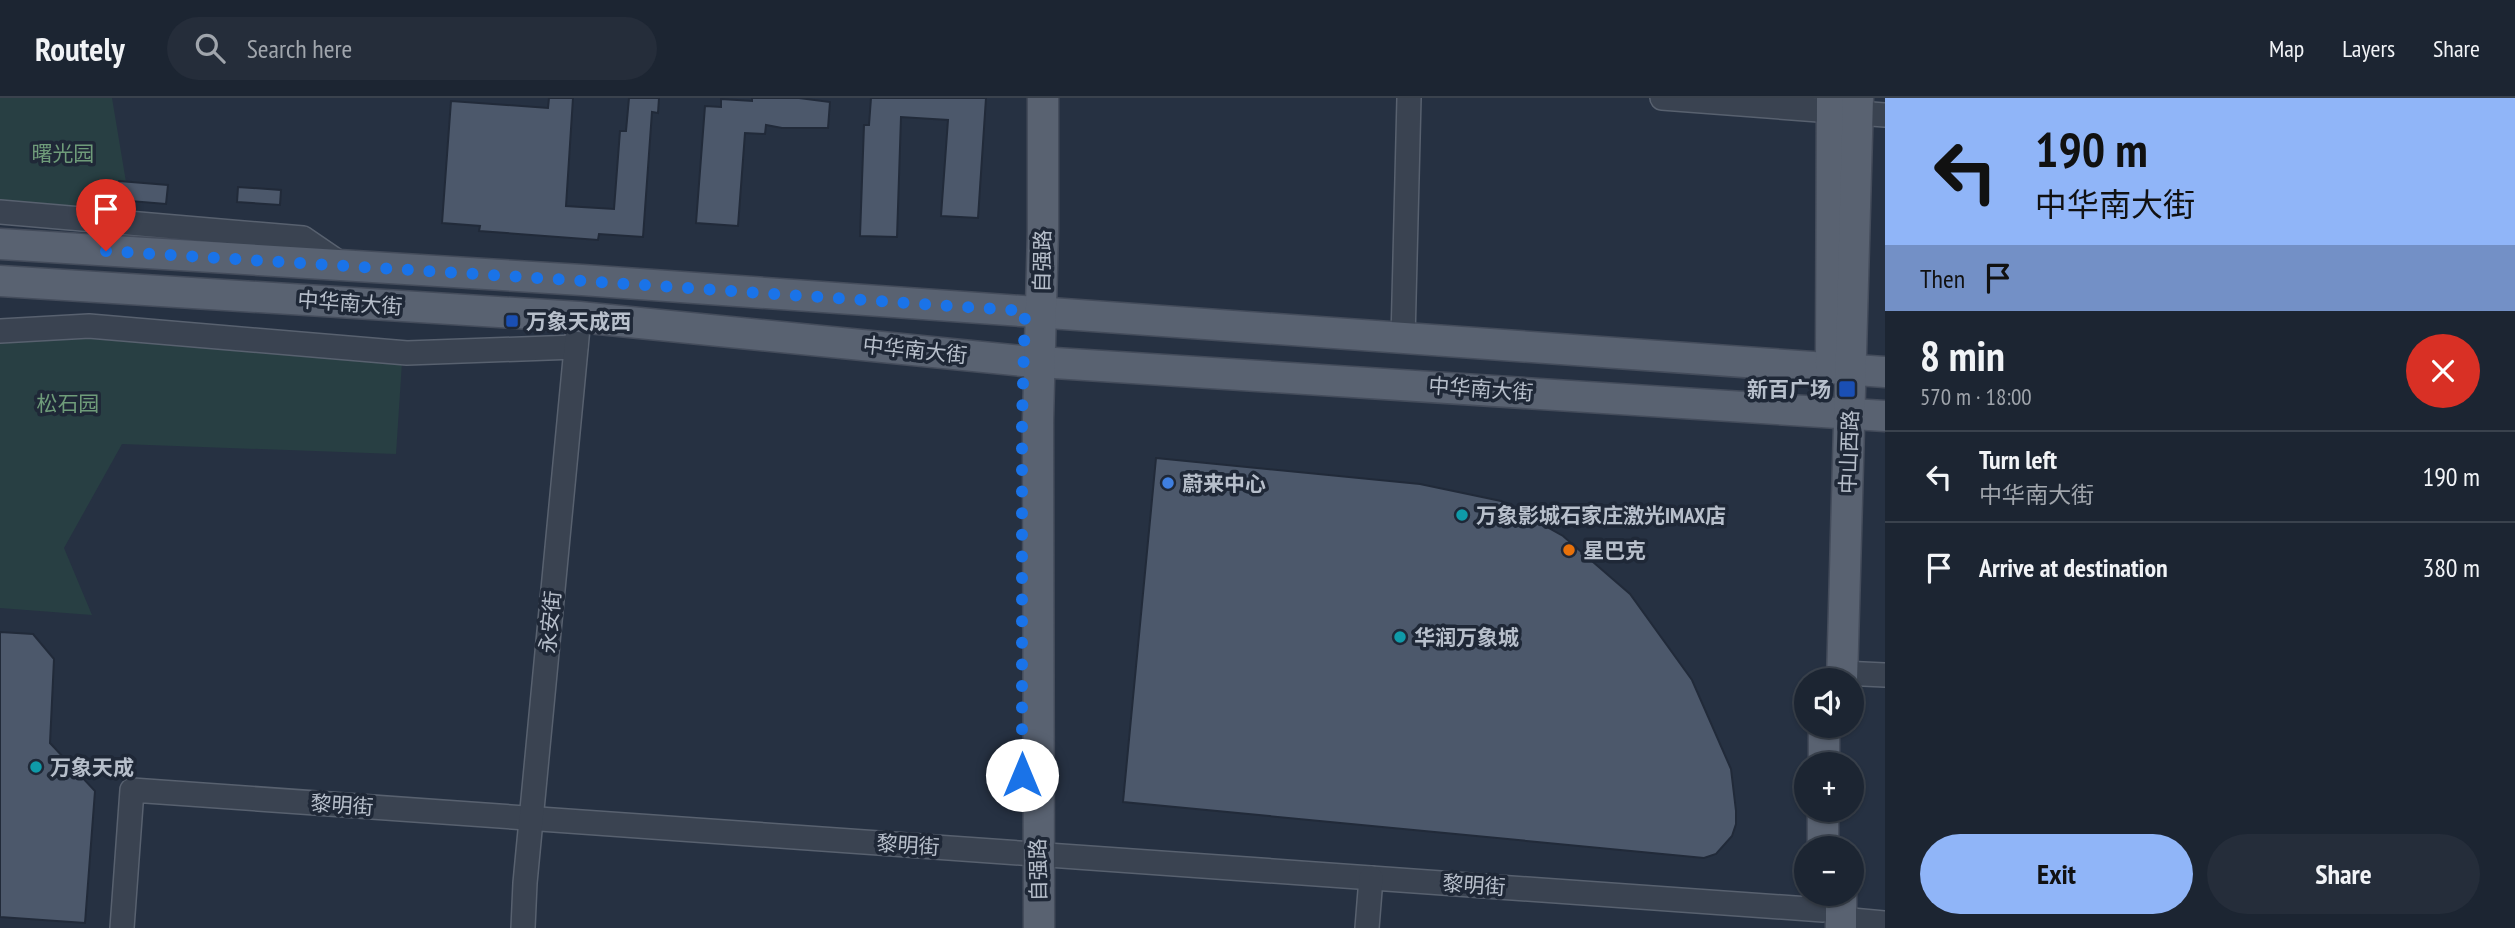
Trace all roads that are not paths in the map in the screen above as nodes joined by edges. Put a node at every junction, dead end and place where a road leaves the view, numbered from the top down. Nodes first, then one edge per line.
1 (1027, 98) edge
2 (1043, 98) edge
3 (1409, 98) edge
4 (1662, 98) edge
5 (1853, 107) edge
6 (0, 212) edge
7 (0, 244) edge
8 (344, 266) junction
9 (0, 281) edge
10 (1032, 312) junction
11 (579, 317) junction
12 (0, 331) edge
13 (1402, 339) junction
14 (576, 347) junction
15 (1031, 361) junction
16 (1841, 370) junction
17 (1885, 372) edge
18 (1841, 412) junction
19 (1885, 416) edge
20 (1836, 668) edge
21 (1885, 676) edge
22 (1864, 677) edge
23 (531, 818) junction
24 (1030, 854) junction
25 (1371, 878) junction
26 (1832, 912) edge
27 (1885, 923) edge
28 (122, 928) edge
29 (523, 928) edge
30 (1023, 928) edge
31 (1039, 928) edge
32 (1367, 928) edge

1 - 10 main road, 自强路
2 - 10 main road, 自强路
3 - 13 street
4 - 5 street
5 - 16 main road, 中山西路
6 - 8 street
7 - 8 main road, 中华南大街
8 - 10 main road, 中华南大街
9 - 11 main road, 中华南大街
10 - 13 main road, 中华南大街
10 - 15 main road, 自强路
11 - 14 street, 永安街
11 - 15 main road, 中华南大街
12 - 14 street
13 - 16 main road, 中华南大街
14 - 23 street, 永安街
15 - 18 main road, 中华南大街
15 - 24 main road, 自强路
16 - 17 main road, 中华南大街
16 - 18 main road, 中山西路
18 - 19 main road, 中华南大街
18 - 20 main road, 中山西路
21 - 22 street
23 - 24 street, 黎明街
23 - 28 street, 黎明街
23 - 29 street, 永安街
24 - 25 street, 黎明街
24 - 30 main road, 自强路
24 - 31 main road, 自强路
25 - 26 street, 黎明街
25 - 32 street
26 - 27 street, 黎明街

